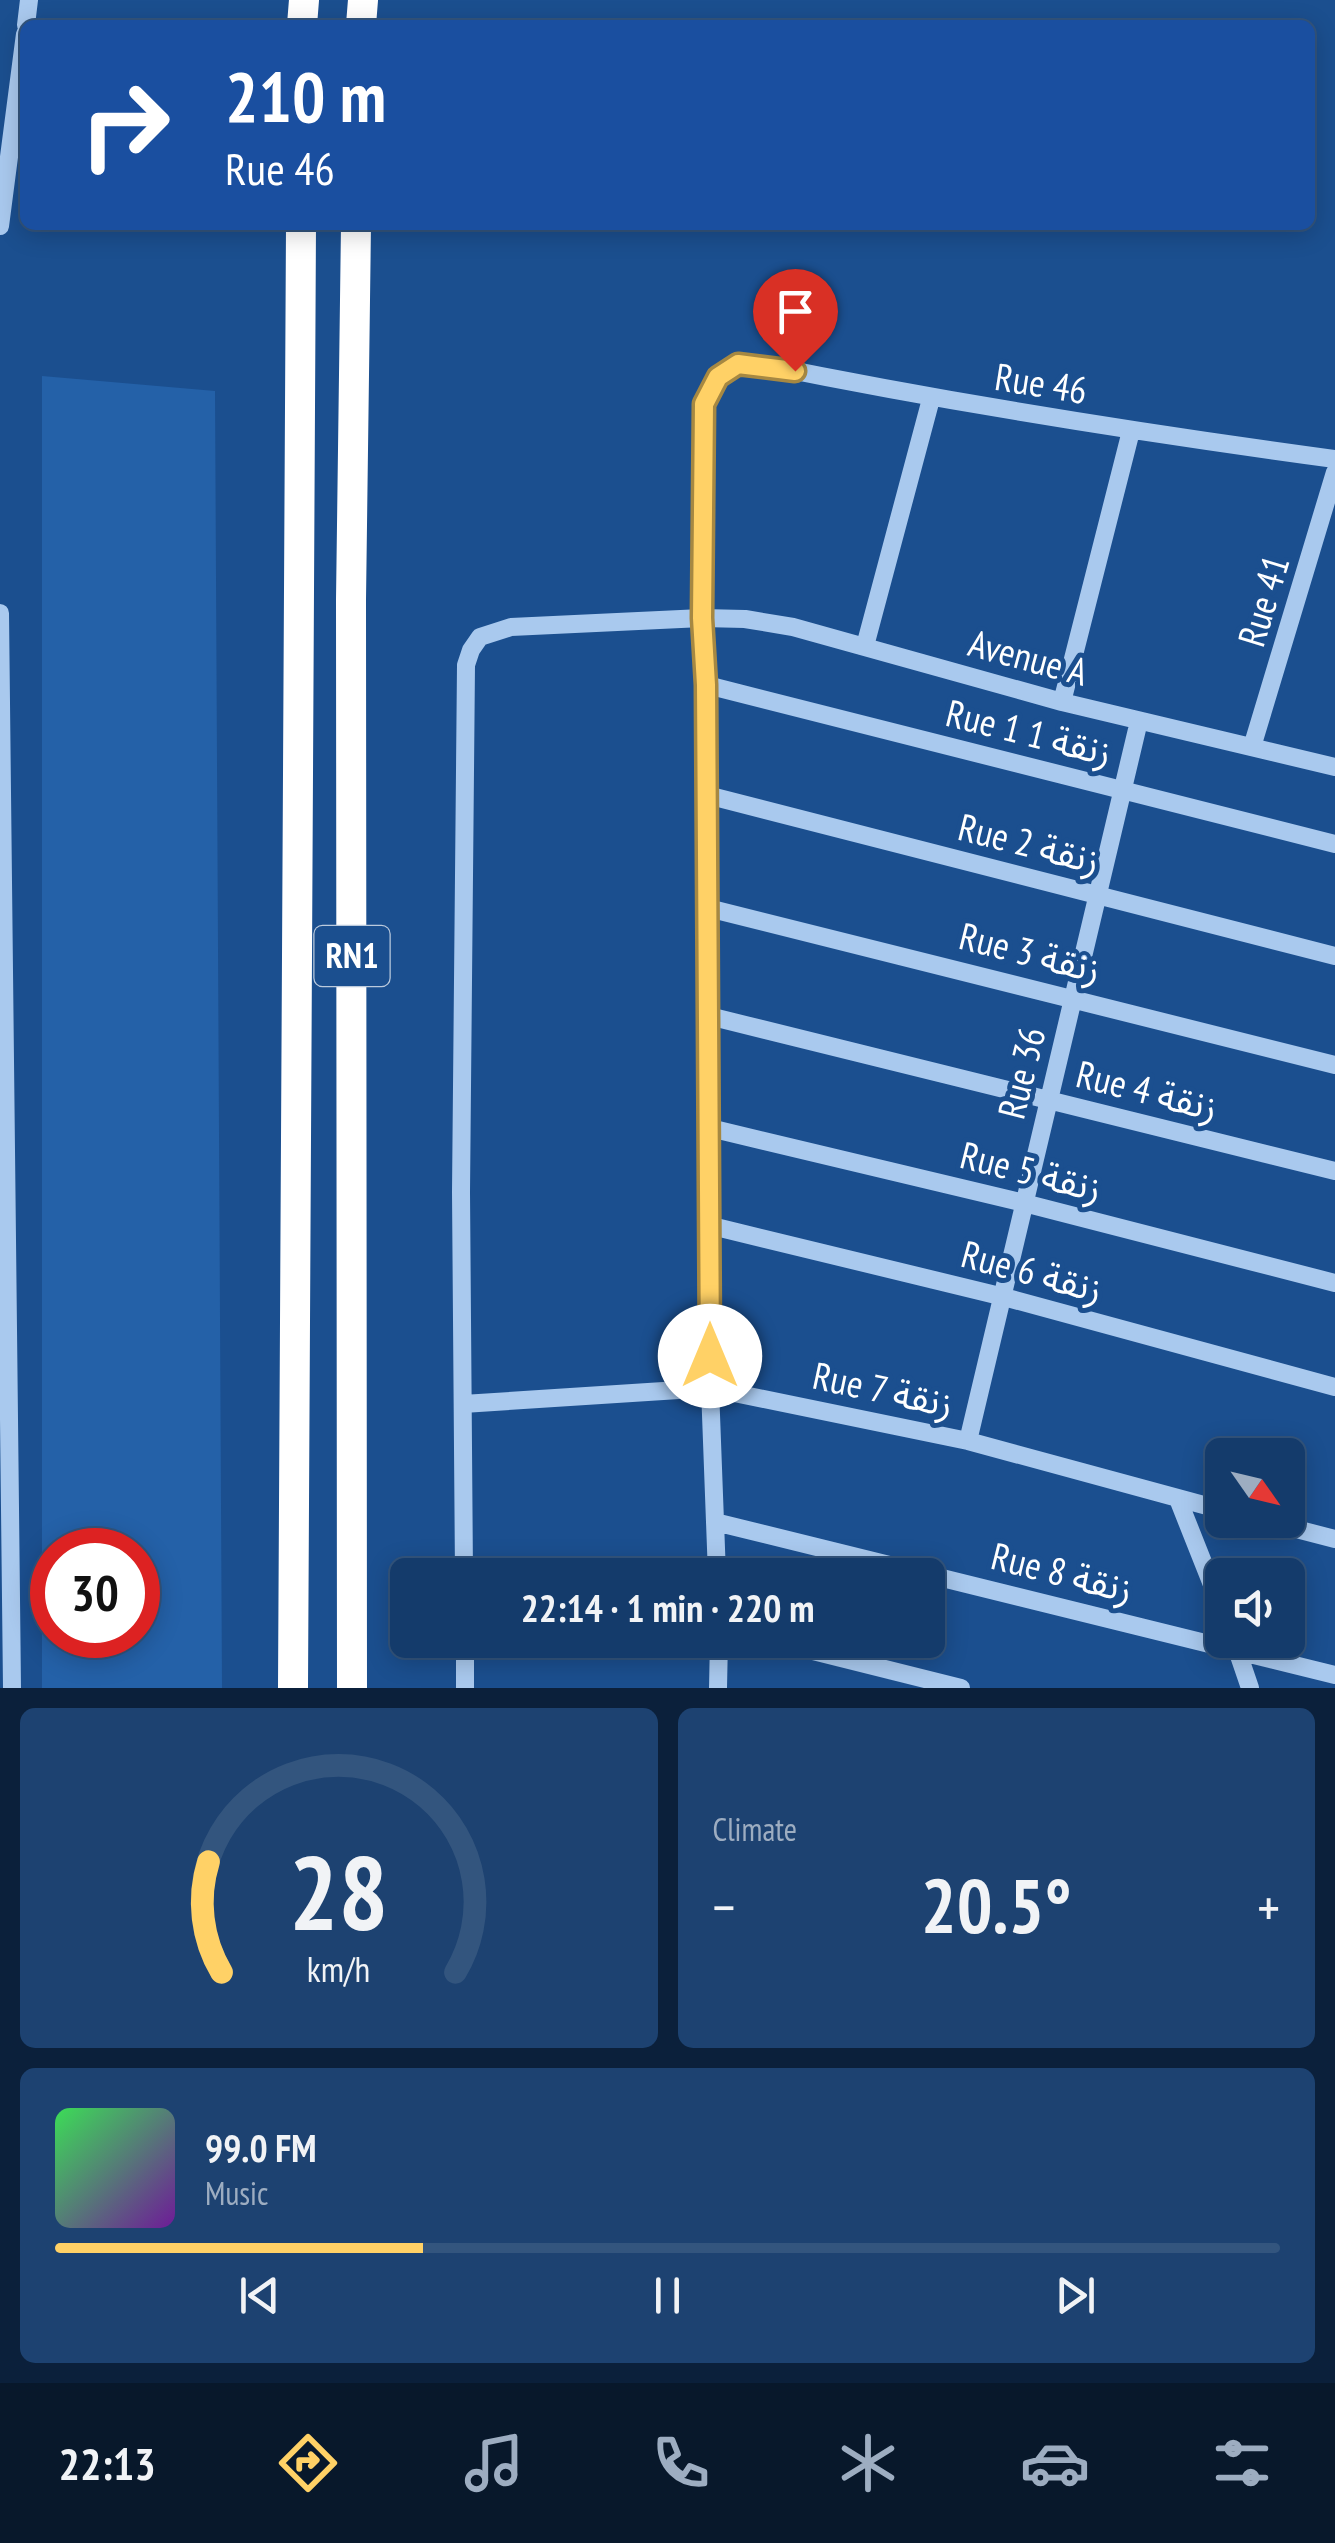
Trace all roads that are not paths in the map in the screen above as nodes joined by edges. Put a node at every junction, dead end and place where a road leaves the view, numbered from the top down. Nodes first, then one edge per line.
1 (20, 72) edge
2 (0, 226) edge
3 (301, 230) edge
4 (356, 230) edge
5 (930, 398) junction
6 (1130, 431) junction
7 (1335, 459) edge
8 (1335, 472) edge
9 (1315, 546) junction
10 (1335, 552) edge
11 (0, 613) edge
12 (702, 618) junction
13 (865, 646) junction
14 (706, 685) junction
15 (1, 694) edge
16 (1062, 702) junction
17 (1140, 721) junction
18 (1252, 747) junction
19 (1335, 767) edge
20 (1125, 791) junction
21 (707, 796) junction
22 (1335, 844) edge
23 (1100, 896) junction
24 (708, 908) junction
25 (1335, 956) edge
26 (1074, 998) junction
27 (709, 1016) junction
28 (2, 1035) edge
29 (1335, 1065) edge
30 (1050, 1100) junction
31 (710, 1128) junction
32 (1335, 1171) edge
33 (1024, 1203) junction
34 (712, 1226) junction
35 (1335, 1283) edge
36 (1004, 1297) junction
37 (4, 1369) edge
38 (1335, 1387) edge
39 (710, 1388) junction
40 (463, 1404) junction
41 (968, 1441) junction
42 (1178, 1499) junction
43 (1205, 1506) edge
44 (715, 1522) junction
45 (1305, 1531) edge
46 (1335, 1539) edge
47 (464, 1558) edge
48 (716, 1558) edge
49 (1205, 1567) edge
50 (1205, 1638) edge
51 (465, 1658) edge
52 (719, 1658) edge
53 (840, 1658) edge
54 (1240, 1658) edge
55 (1278, 1658) edge
56 (1335, 1675) edge
57 (12, 1688) edge
58 (293, 1688) edge
59 (352, 1688) edge
60 (465, 1688) edge
61 (718, 1688) edge
62 (961, 1688) edge
63 (1250, 1688) edge

1 - 2 street
3 - 58 highway, RN1
4 - 59 highway, RN1
5 - 6 street, Rue 46
5 - 12 street, Rue 46
5 - 13 street
6 - 7 street, Rue 46
6 - 16 street
8 - 9 street, Rue 41
9 - 10 street
9 - 18 street, Rue 41
11 - 15 street
12 - 13 street, Avenue A
12 - 14 street
12 - 40 street, Avenue A
13 - 16 street, Avenue A
14 - 20 street, Rue 1 زنقة 1
14 - 21 street
15 - 28 street
16 - 17 street, Avenue A
17 - 18 street, Avenue A
17 - 20 street, Rue 36
18 - 19 street, Avenue A
20 - 22 street, Rue 1 زنقة 1
20 - 23 street, Rue 36
21 - 23 street, Rue 2 زنقة
21 - 24 street
23 - 25 street, Rue 2 زنقة
23 - 26 street, Rue 36
24 - 26 street, Rue 3 زنقة
24 - 27 street
26 - 29 street, Rue 3 زنقة
26 - 30 street, Rue 36
27 - 30 street, Rue 4 زنقة
27 - 31 street
28 - 37 street
30 - 32 street, Rue 4 زنقة
30 - 33 street, Rue 36
31 - 33 street, Rue 5 زنقة
31 - 34 street
33 - 35 street, Rue 5 زنقة
33 - 36 street, Rue 36
34 - 36 street, Rue 6 زنقة
34 - 39 street
36 - 38 street, Rue 6 زنقة
36 - 41 street, Rue 36
37 - 57 street
39 - 40 street, Rue 7 زنقة
39 - 41 street, Rue 7 زنقة
39 - 44 street
40 - 47 street, Avenue A
41 - 42 street, Rue 7 زنقة
42 - 43 street, Rue 7 زنقة
42 - 49 street
44 - 48 street
44 - 50 street, Rue 8 زنقة
45 - 46 street
51 - 60 street
52 - 61 street
53 - 62 street
54 - 63 street
55 - 56 street, Rue 8 زنقة

